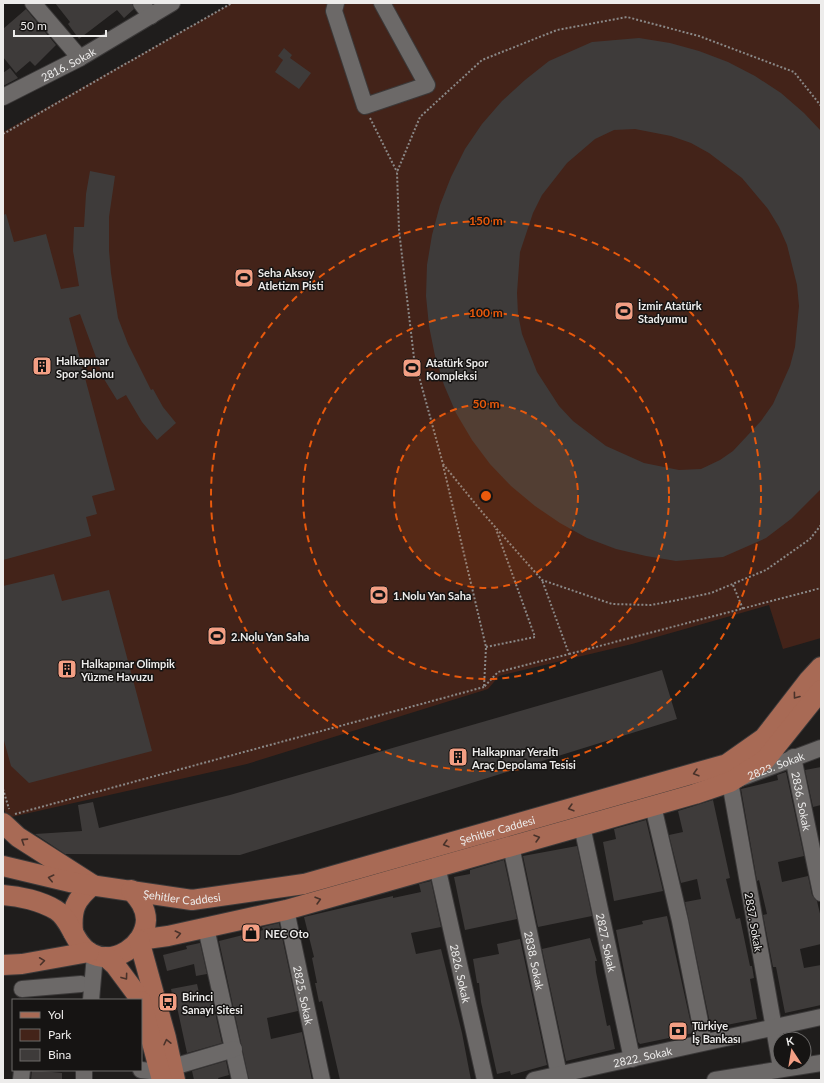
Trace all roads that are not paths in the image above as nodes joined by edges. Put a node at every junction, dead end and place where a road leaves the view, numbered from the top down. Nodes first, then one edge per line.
1 (33, 3) edge
2 (141, 3) edge
3 (172, 3) edge
4 (336, 3) edge
5 (382, 3) edge
6 (151, 16) junction
7 (80, 58) junction
8 (4, 96) edge
9 (821, 667) edge
10 (821, 690) edge
11 (821, 748) edge
12 (793, 757) junction
13 (730, 782) junction
14 (653, 806) junction
15 (3, 823) edge
16 (582, 826) junction
17 (511, 846) junction
18 (437, 866) junction
19 (6, 877) edge
20 (93, 885) junction
21 (131, 890) junction
22 (821, 893) edge
23 (286, 910) junction
24 (206, 928) junction
25 (73, 932) junction
26 (139, 940) junction
27 (97, 955) junction
28 (12, 965) edge
29 (81, 984) dead end
30 (22, 994) edge
31 (91, 999) edge
32 (140, 999) edge
33 (142, 1004) edge
34 (821, 1017) edge
35 (772, 1028) junction
36 (773, 1031) edge
37 (704, 1042) junction
38 (234, 1049) junction
39 (632, 1059) junction
40 (772, 1070) edge
41 (162, 1074) edge
42 (560, 1075) junction
43 (240, 1080) edge
44 (322, 1080) edge
45 (484, 1080) edge
46 (534, 1080) edge
47 (715, 1080) edge

1 - 7 street
2 - 6 street
3 - 6 street, 2816. Sokak
4 - 5 street
6 - 7 street, 2816. Sokak
7 - 8 street, 2816. Sokak
9 -> 21 main road, Şehitler Caddesi
10 - 13 main road, Şehitler Caddesi
11 - 12 street, 2823. Sokak
12 - 13 street, 2823. Sokak
12 - 22 street, 2836. Sokak
13 - 14 main road, Şehitler Caddesi
13 - 35 street, 2837. Sokak
14 - 16 main road, Şehitler Caddesi
14 - 37 street
20 -> 15 main road
17 -> 16 main road, Şehitler Caddesi
16 - 39 street, 2827. Sokak
17 - 18 main road, Şehitler Caddesi
17 - 42 street, 2838. Sokak
23 -> 18 main road, Şehitler Caddesi
18 - 45 street, 2826. Sokak
20 -> 19 main road, Şehitler Caddesi
19 - 25 main road, Şehitler Caddesi
20 - 21 main road, Şehitler Caddesi
20 - 25 main road
21 - 26 main road, Şehitler Caddesi
23 - 24 main road, Şehitler Caddesi
23 - 44 street, 2825. Sokak
26 -> 24 main road, Şehitler Caddesi
24 - 38 street
25 - 27 main road, Şehitler Caddesi
26 - 27 main road
41 -> 26 main road
28 -> 27 main road
27 - 31 street
27 -> 32 main road, Şehitler Caddesi
28 - 30 street
29 - 30 street
33 - 41 main road
34 - 35 street, 2822. Sokak
35 - 36 street, 2837. Sokak
35 - 37 street, 2822. Sokak
37 - 39 street, 2822. Sokak
38 - 41 street
38 - 43 street
39 - 42 street, 2822. Sokak
40 - 47 street
42 - 46 street, 2822. Sokak

